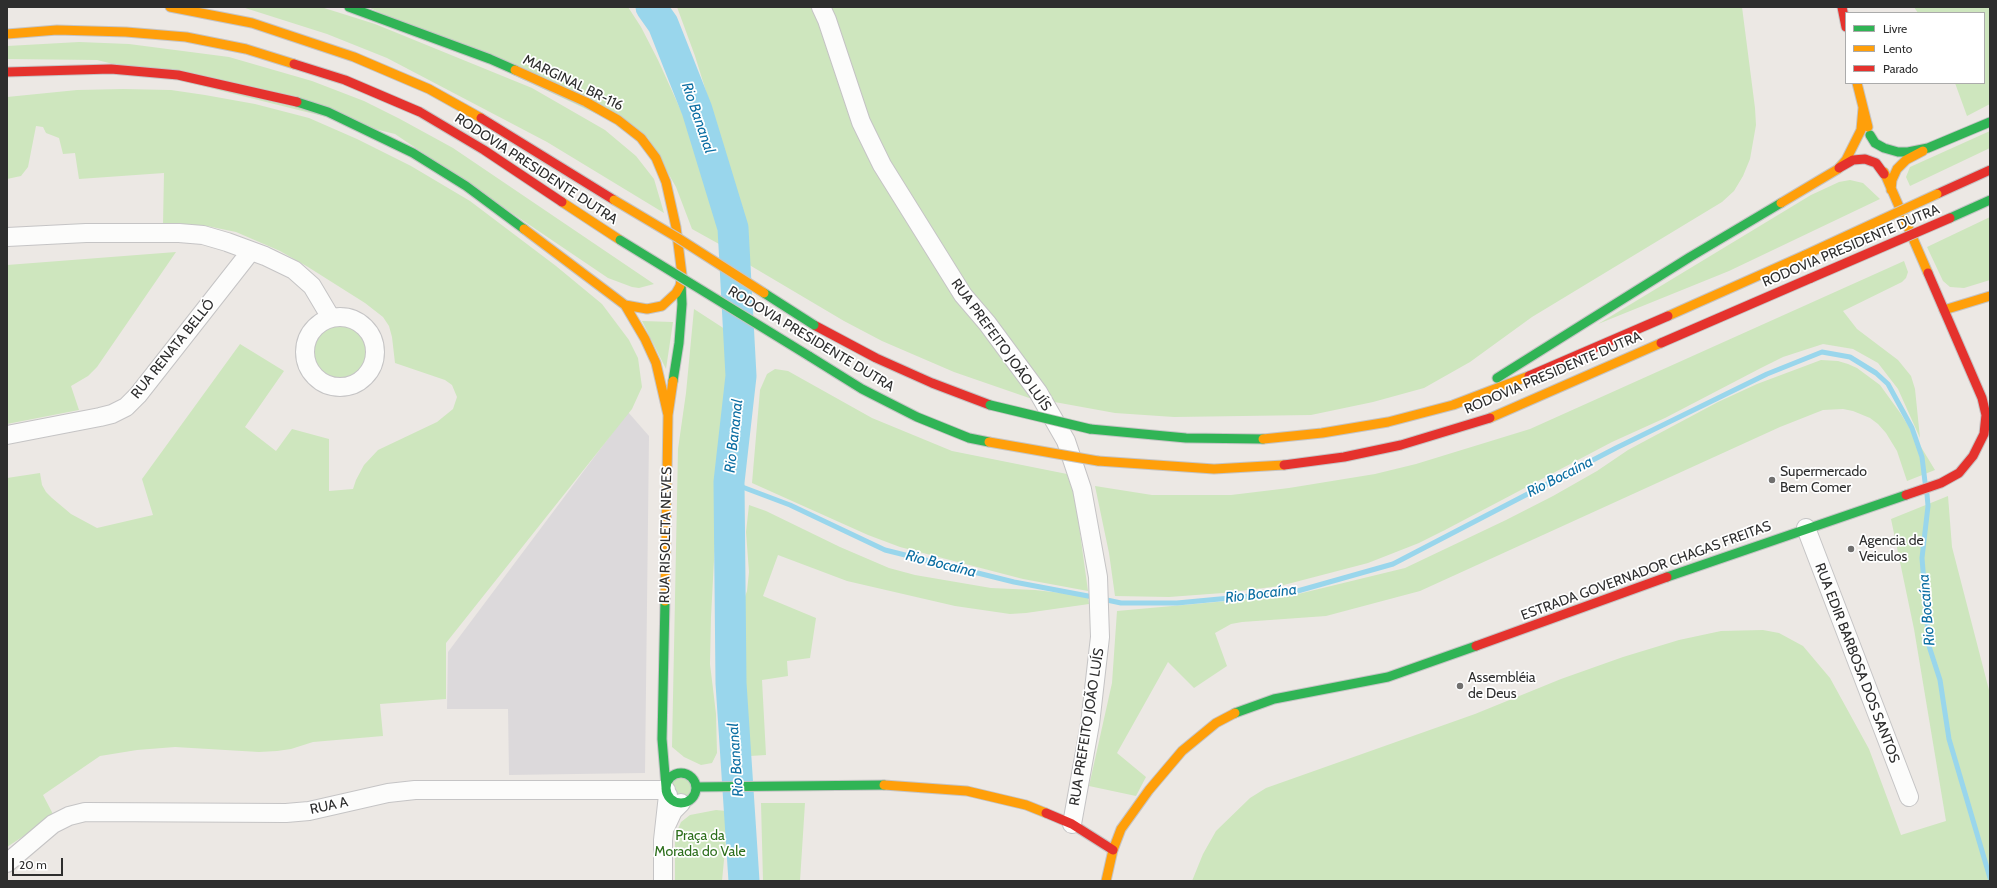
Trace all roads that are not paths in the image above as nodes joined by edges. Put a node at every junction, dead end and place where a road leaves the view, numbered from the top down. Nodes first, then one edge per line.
1 (170, 7) edge
2 (349, 7) edge
3 (821, 7) edge
4 (1842, 7) edge
5 (1845, 22) edge
6 (7, 34) edge
7 (7, 72) edge
8 (1857, 84) edge
9 (1863, 108) junction
10 (1990, 122) edge
11 (1870, 135) junction
12 (1935, 145) junction
13 (1838, 169) junction
14 (1990, 170) edge
15 (1884, 174) junction
16 (1892, 190) junction
17 (1990, 200) edge
18 (7, 237) edge
19 (251, 251) junction
20 (681, 283) junction
21 (1990, 296) edge
22 (625, 305) junction
23 (1944, 310) junction
24 (331, 318) dead end
25 (1453, 405) junction
26 (668, 415) junction
27 (1988, 417) edge
28 (7, 435) edge
29 (1806, 528) junction
30 (662, 739) junction
31 (680, 773) junction
32 (700, 787) junction
33 (670, 794) junction
34 (1909, 797) dead end
35 (1072, 824) junction
36 (1113, 850) junction
37 (7, 863) edge
38 (663, 881) edge
39 (1106, 881) edge

1 - 25 main road, RODOVIA PRESIDENTE DUTRA, bridge
2 - 20 main road, MARGINAL BR-116
3 - 35 street, RUA PREFEITO JOÃO LUÍS
4 - 5 main road
6 - 17 main road, RODOVIA PRESIDENTE DUTRA, bridge
7 - 22 main road
8 - 9 main road
9 - 11 main road
9 - 13 main road
10 - 12 main road
11 - 12 main road
11 - 15 main road
12 - 16 main road
13 - 15 main road
13 - 25 main road
14 - 25 main road, RODOVIA PRESIDENTE DUTRA, bridge
15 - 16 main road, ESTRADA GOVERNADOR CHAGAS FREITAS
16 - 23 main road, ESTRADA GOVERNADOR CHAGAS FREITAS
18 - 19 street
19 - 24 street
19 - 28 street, RUA RENATA BELLÓ
20 - 22 main road
20 - 26 main road, RUA RISOLETA NEVES
21 - 23 main road
22 - 26 main road
23 - 27 main road, ESTRADA GOVERNADOR CHAGAS FREITAS
26 - 30 main road, RUA RISOLETA NEVES
27 - 29 main road, ESTRADA GOVERNADOR CHAGAS FREITAS
29 - 34 street, RUA EDIR BARBOSA DOS SANTOS
29 - 36 main road, ESTRADA GOVERNADOR CHAGAS FREITAS
30 - 31 main road
30 - 33 main road, RUA RISOLETA NEVES
31 - 32 main road
31 - 33 main road
32 - 33 main road
32 - 35 main road
33 - 37 street, RUA A
33 - 38 street, RUA RISOLETA NEVES
35 - 36 main road
36 - 39 main road, ESTRADA GOVERNADOR CHAGAS FREITAS

